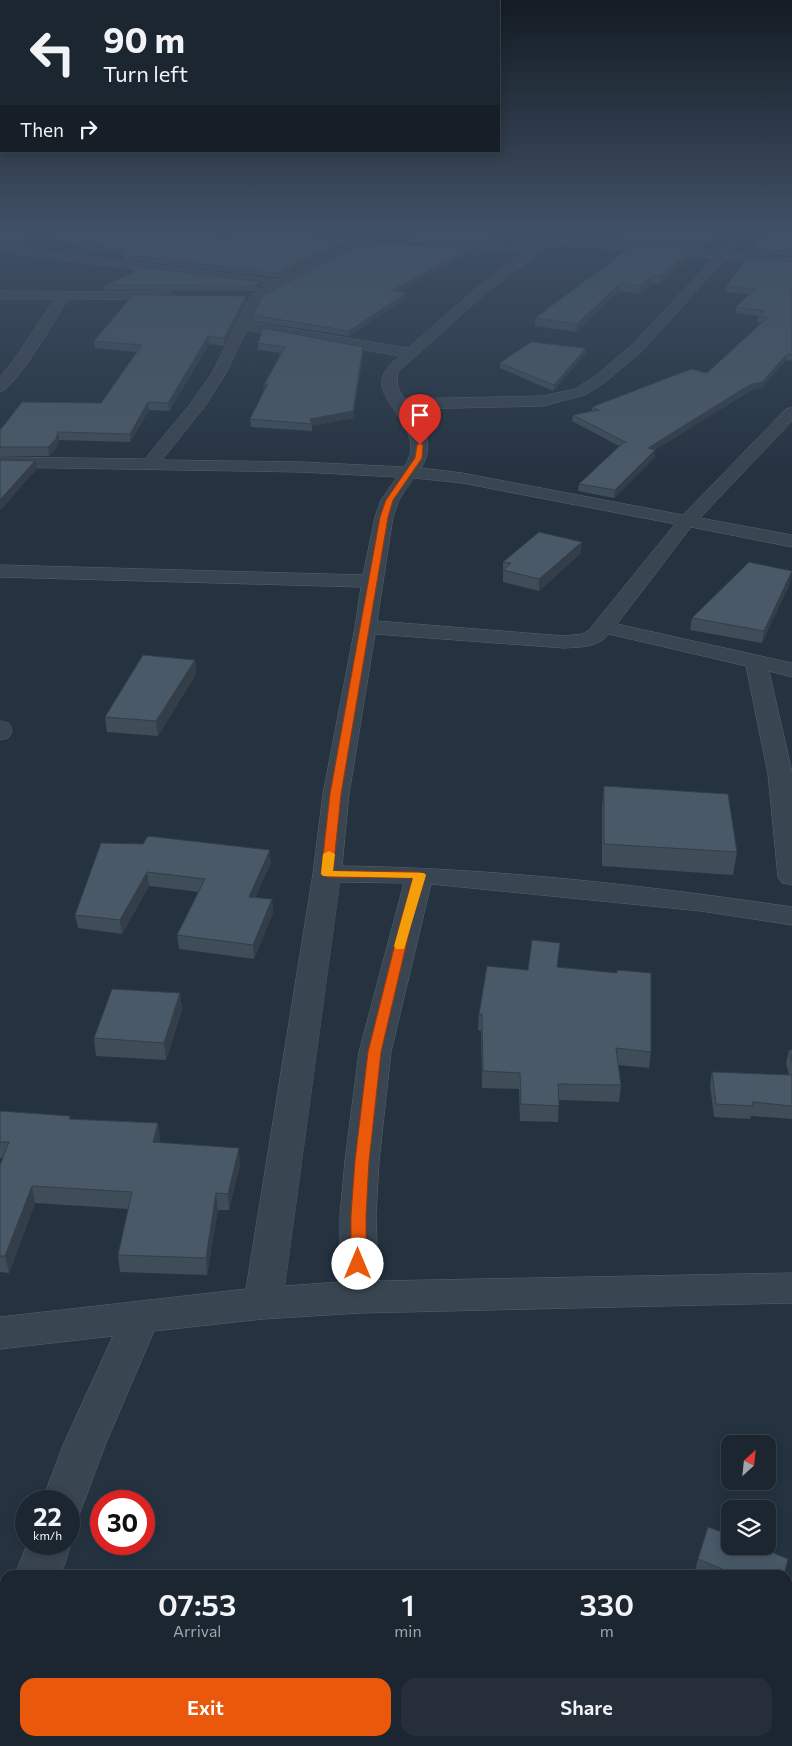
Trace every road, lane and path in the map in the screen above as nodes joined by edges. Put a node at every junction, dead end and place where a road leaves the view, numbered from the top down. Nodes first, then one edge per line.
1 (53, 311) edge
2 (251, 311) edge
3 (452, 311) edge
4 (672, 311) edge
5 (244, 325) junction
6 (410, 353) junction
7 (0, 387) edge
8 (399, 404) junction
9 (792, 412) edge
10 (0, 462) edge
11 (150, 465) junction
12 (411, 472) junction
13 (686, 522) junction
14 (792, 542) edge
15 (0, 571) edge
16 (372, 582) junction
17 (366, 627) junction
18 (604, 627) junction
19 (756, 661) junction
20 (792, 670) edge
21 (0, 728) edge
22 (0, 733) edge
23 (327, 874) junction
24 (420, 875) junction
25 (792, 876) edge
26 (792, 916) edge
27 (792, 1288) edge
28 (359, 1297) junction
29 (263, 1303) junction
30 (141, 1318) junction
31 (0, 1333) edge
32 (68, 1490) edge
33 (45, 1555) edge
34 (40, 1570) edge

1 - 7 street
2 - 5 street
3 - 6 street
4 - 8 street
5 - 6 street
5 - 11 street
6 - 8 street
8 - 12 street
9 - 13 street
10 - 11 street
11 - 12 street
12 - 13 street
12 - 16 street
13 - 14 street
13 - 18 street
15 - 16 street
16 - 17 street
17 - 18 street
17 - 23 street
18 - 19 street
19 - 20 street
19 - 25 street
21 - 22 street
23 - 24 street
23 - 29 street
24 - 26 street
24 - 28 street
27 - 28 street
28 - 29 street
29 - 30 street
30 - 31 street
30 - 32 street
33 - 34 street

